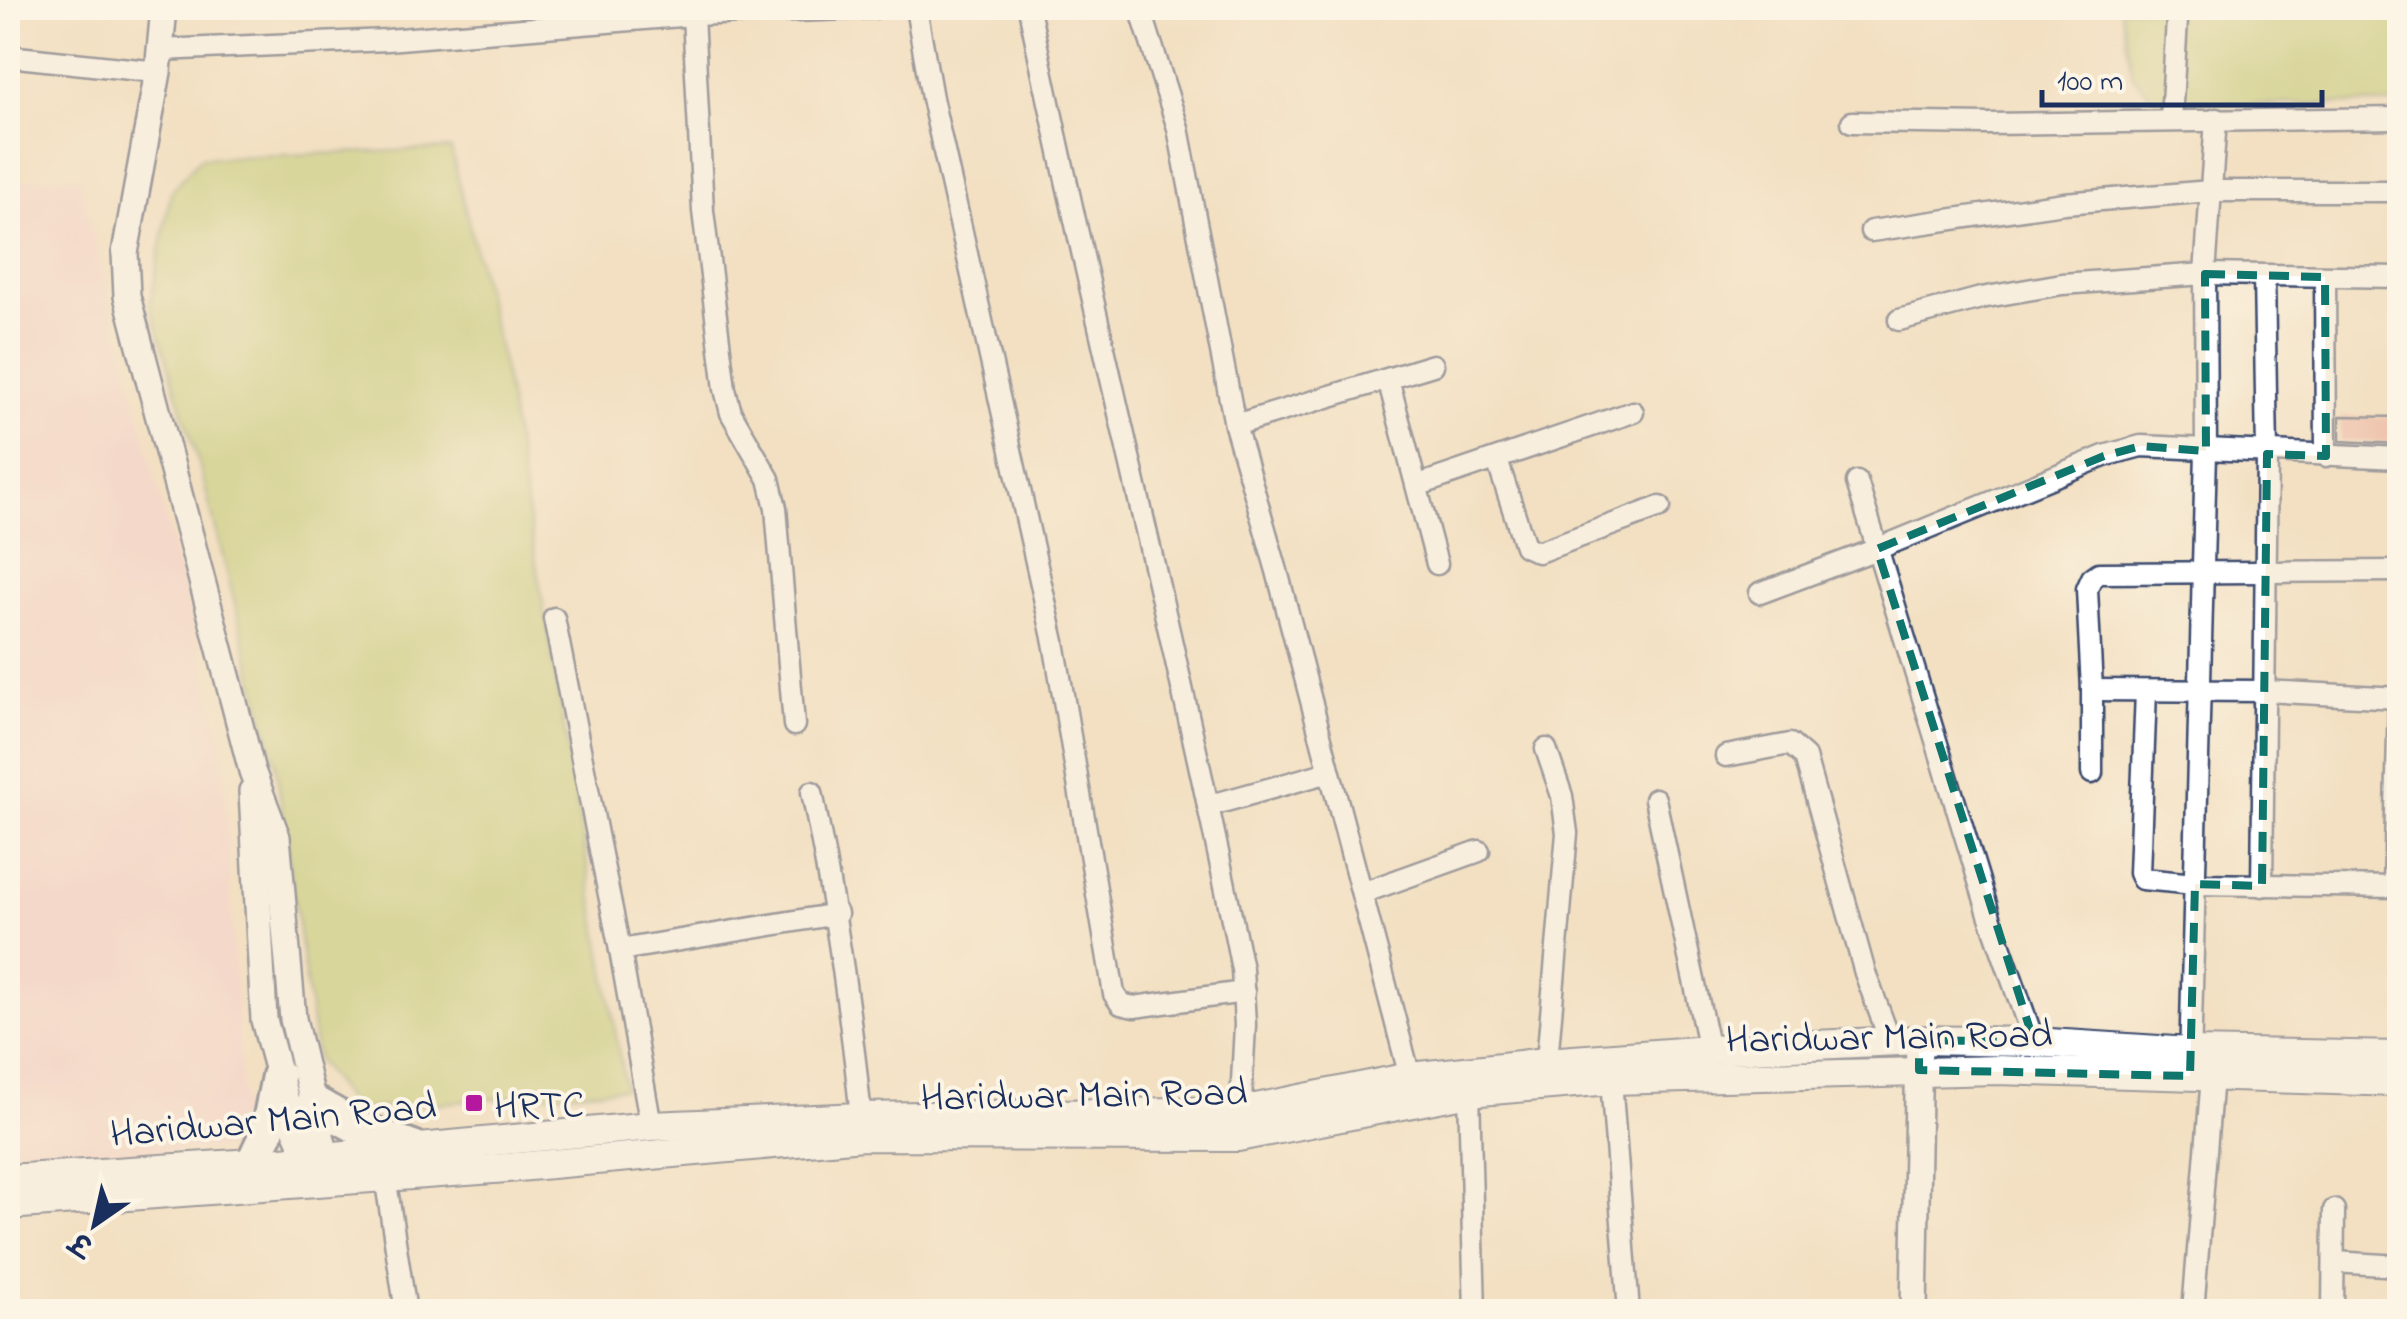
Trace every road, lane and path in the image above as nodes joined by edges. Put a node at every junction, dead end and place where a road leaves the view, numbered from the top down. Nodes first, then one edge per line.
1 (874, 8) edge
2 (916, 8) edge
3 (1029, 8) edge
4 (1140, 8) edge
5 (2175, 8) edge
6 (164, 12) edge
7 (693, 15) junction
8 (8, 56) edge
9 (159, 61) junction
10 (2400, 118) edge
11 (2216, 119) junction
12 (2171, 120) junction
13 (1852, 122) dead end
14 (2400, 191) edge
15 (2211, 192) junction
16 (1872, 231) dead end
17 (2205, 274) junction
18 (2264, 276) junction
19 (2325, 277) junction
20 (2400, 278) edge
21 (1899, 320) dead end
22 (1433, 366) dead end
23 (1388, 380) junction
24 (1633, 412) dead end
25 (1235, 425) junction
26 (2206, 451) junction
27 (2268, 454) junction
28 (2326, 456) junction
29 (2400, 458) edge
30 (1497, 460) junction
31 (1856, 482) dead end
32 (1419, 485) junction
33 (1660, 507) dead end
34 (1877, 549) junction
35 (1437, 564) dead end
36 (2203, 570) junction
37 (2266, 570) junction
38 (2400, 571) edge
39 (1760, 593) dead end
40 (554, 618) dead end
41 (2092, 690) junction
42 (2146, 690) junction
43 (2263, 692) junction
44 (2200, 693) junction
45 (2399, 698) edge
46 (794, 725) dead end
47 (1546, 748) dead end
48 (1726, 756) dead end
49 (252, 771) junction
50 (1329, 772) junction
51 (2092, 773) dead end
52 (812, 792) dead end
53 (1655, 798) dead end
54 (1208, 806) junction
55 (1478, 850) dead end
56 (2195, 884) junction
57 (2262, 886) junction
58 (2397, 887) edge
59 (1362, 893) junction
60 (837, 914) junction
61 (620, 950) junction
62 (1244, 992) junction
63 (1919, 1040) junction
64 (2034, 1042) junction
65 (1890, 1043) junction
66 (1709, 1050) junction
67 (2400, 1056) edge
68 (2202, 1065) junction
69 (1919, 1070) junction
70 (1546, 1074) junction
71 (278, 1076) junction
72 (1410, 1077) junction
73 (1610, 1080) junction
74 (2400, 1082) edge
75 (1469, 1092) junction
76 (313, 1102) junction
77 (1240, 1124) junction
78 (651, 1126) junction
79 (862, 1126) junction
80 (413, 1147) junction
81 (253, 1162) junction
82 (318, 1169) junction
83 (385, 1176) junction
84 (8, 1179) edge
85 (8, 1206) edge
86 (2334, 1210) dead end
87 (2334, 1262) junction
88 (2400, 1266) edge
89 (406, 1312) edge
90 (1475, 1312) edge
91 (1629, 1312) edge
92 (1914, 1312) edge
93 (2193, 1312) edge
94 (2332, 1312) edge

1 - 7 street
2 - 62 street
3 - 54 street
4 - 25 street
5 - 12 street
6 - 9 street
7 - 9 street
7 - 46 street
8 - 9 street
9 - 49 street
10 - 11 street
11 - 12 street
11 - 15 street
12 - 13 street
14 - 15 street
15 - 16 street
15 - 17 street
17 - 18 street
17 - 21 street
17 - 26 street
18 - 19 street
18 - 27 street
19 - 20 street
19 - 28 street
22 - 23 street
23 - 25 street
23 - 32 street
24 - 30 street
25 - 50 street
26 - 27 street
26 - 34 street
26 - 36 street
27 - 28 street
27 - 37 street
28 - 29 street
30 - 32 street
30 - 33 street
31 - 34 street
32 - 35 street
34 - 39 street
34 - 64 street
36 - 37 street
36 - 41 street
36 - 44 street
37 - 38 street
37 - 43 street
40 - 61 street
41 - 42 street
41 - 51 street
42 - 44 street
42 - 56 street
43 - 44 street
43 - 45 street
43 - 57 street
44 - 56 street
45 - 58 street
47 - 70 street
48 - 65 street
49 - 71 street
49 - 76 street
50 - 54 street
50 - 59 street
52 - 60 street
53 - 66 street
54 - 62 street
55 - 59 street
56 - 57 street
56 - 68 street
57 - 58 street
59 - 72 street
60 - 61 street
60 - 79 street
61 - 78 street
62 - 77 street
63 - 64 main road, Haridwar Main Road
63 - 65 main road, Haridwar Main Road
63 - 69 street
64 - 68 main road, Haridwar Main Road
65 - 66 main road, Haridwar Main Road
66 - 70 main road, Haridwar Main Road
67 - 68 main road, Haridwar Main Road
68 - 69 main road, Haridwar Main Road
68 - 74 main road, Haridwar Main Road
68 - 93 street
69 - 73 main road, Haridwar Main Road
69 - 92 street
70 - 72 main road, Haridwar Main Road
70 - 73 main road, Haridwar Main Road
70 - 75 main road, Haridwar Main Road
71 - 81 main road
71 - 82 street
72 - 77 main road, Haridwar Main Road
73 - 91 street
75 - 77 main road, Haridwar Main Road
75 - 90 street
76 - 80 main road
76 - 82 street
77 - 79 main road, Haridwar Main Road
78 - 79 main road, Haridwar Main Road
78 - 80 main road, Haridwar Main Road
79 - 83 main road, Haridwar Main Road
80 - 82 main road, Haridwar Main Road
81 - 82 main road, Haridwar Main Road
81 - 84 main road, Haridwar Main Road
82 - 83 main road, Haridwar Main Road
82 - 85 main road, Haridwar Main Road
83 - 89 street
86 - 87 street
87 - 88 street
87 - 94 street

